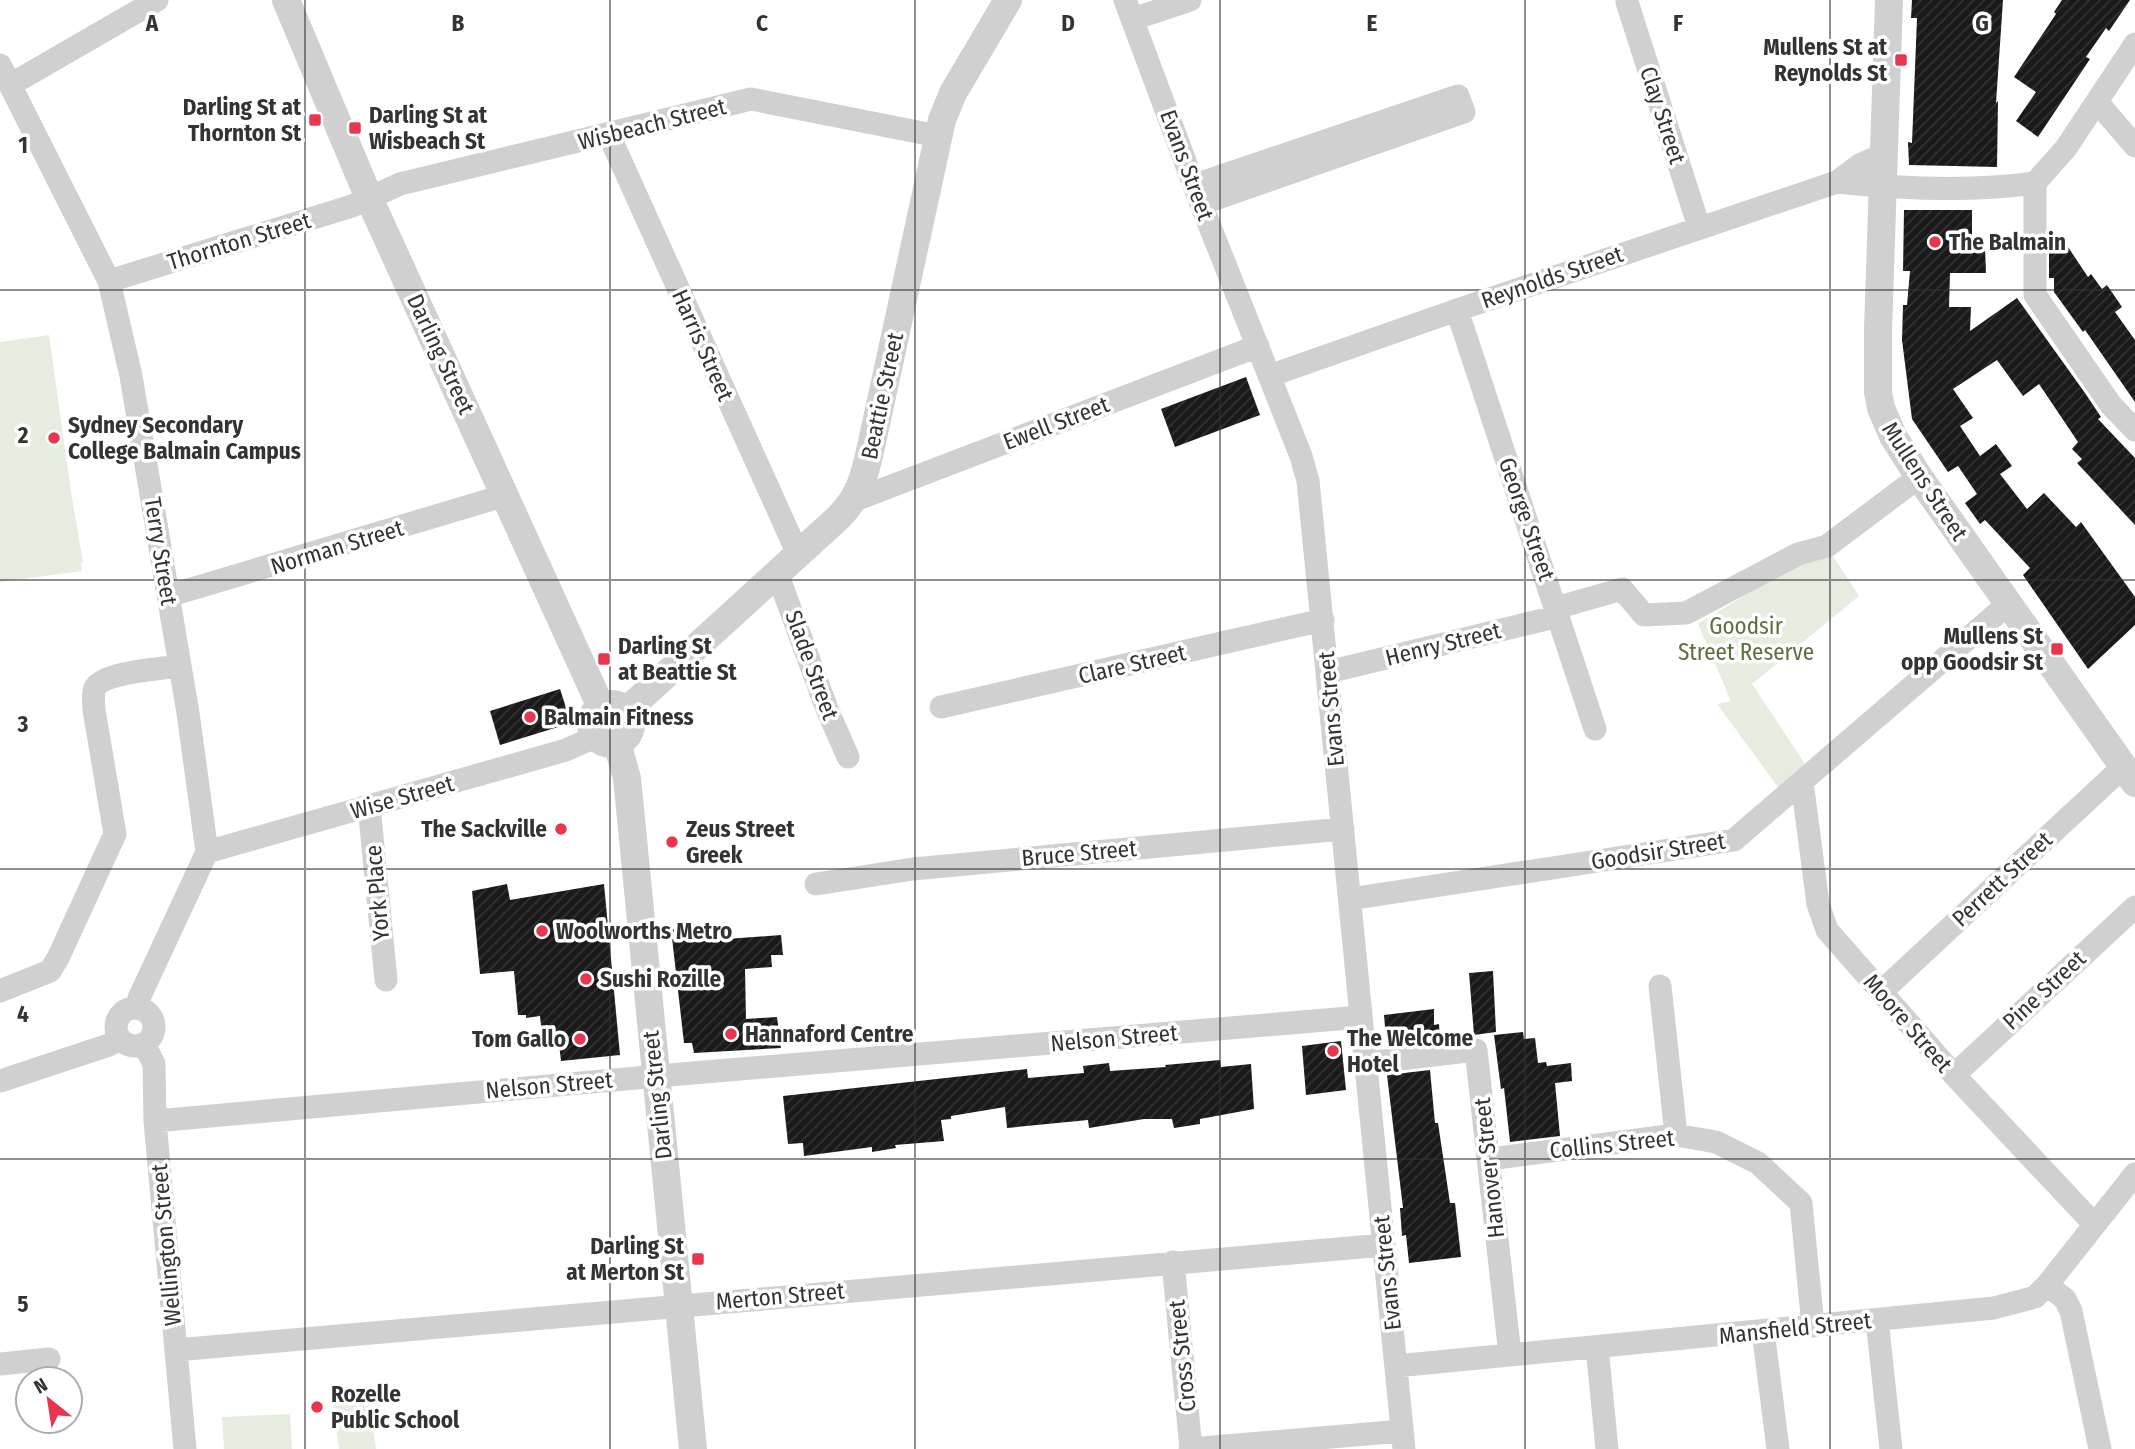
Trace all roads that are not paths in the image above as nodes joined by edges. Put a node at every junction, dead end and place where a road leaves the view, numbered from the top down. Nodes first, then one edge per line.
1 (157, 0) edge
2 (286, 0) edge
3 (1007, 0) edge
4 (1190, 0) edge
5 (1889, 0) edge
6 (1628, 2) dead end
7 (1129, 10) edge
8 (2135, 44) edge
9 (5, 75) edge
10 (2097, 102) junction
11 (609, 135) junction
12 (938, 136) junction
13 (2135, 146) edge
14 (1336, 147) dead end
15 (1885, 154) junction
16 (1837, 182) junction
17 (2035, 183) junction
18 (1884, 186) junction
19 (1198, 195) junction
20 (369, 198) junction
21 (1699, 227) junction
22 (109, 281) junction
23 (1457, 310) junction
24 (1258, 346) junction
25 (1269, 376) junction
26 (2135, 430) edge
27 (1919, 477) junction
28 (506, 495) junction
29 (855, 500) junction
30 (787, 564) junction
31 (168, 596) junction
32 (2008, 604) junction
33 (1558, 612) junction
34 (1323, 620) junction
35 (179, 666) junction
36 (1328, 672) junction
37 (941, 708) dead end
38 (614, 709) junction
39 (1595, 729) dead end
40 (606, 740) junction
41 (848, 757) dead end
42 (2129, 774) edge
43 (1802, 782) junction
44 (369, 806) junction
45 (1343, 829) junction
46 (206, 852) junction
47 (816, 884) dead end
48 (1350, 899) junction
49 (2135, 907) edge
50 (386, 980) dead end
51 (1660, 986) dead end
52 (0, 991) edge
53 (1881, 992) junction
54 (138, 1008) junction
55 (1361, 1017) junction
56 (120, 1040) junction
57 (144, 1044) junction
58 (1366, 1063) junction
59 (1954, 1075) junction
60 (655, 1076) junction
61 (0, 1081) edge
62 (155, 1121) junction
63 (1676, 1135) junction
64 (1489, 1159) junction
65 (2135, 1174) edge
66 (2094, 1224) junction
67 (1384, 1245) junction
68 (1173, 1262) junction
69 (2047, 1285) junction
70 (678, 1305) junction
71 (1877, 1320) junction
72 (1813, 1326) junction
73 (1763, 1331) junction
74 (1597, 1346) junction
75 (176, 1350) junction
76 (1510, 1355) junction
77 (49, 1359) dead end
78 (0, 1364) edge
79 (1396, 1366) junction
80 (1403, 1440) edge
81 (185, 1449) edge
82 (693, 1449) edge
83 (1191, 1449) edge
84 (1608, 1449) edge
85 (1778, 1449) edge
86 (1891, 1449) edge
87 (2100, 1449) edge

1 - 9 street
2 - 20 street, Darling Street
3 - 12 street, Beattie Street
4 - 7 street
5 - 15 street, Mullens Street
6 - 21 street, Clay Street
7 - 19 street, Evans Street
8 - 10 street
9 - 22 street, Terry Street
10 - 13 street
10 - 17 street
11 - 12 street, Wisbeach Street
11 - 20 street, Wisbeach Street
11 - 30 street, Harris Street
12 - 29 street, Beattie Street
14 - 19 street
15 - 16 street, Reynolds Street
15 - 18 street, Mullens Street
16 - 18 street, Reynolds Street
16 - 21 street, Reynolds Street
17 - 18 street, Reynolds Street
17 - 26 street
18 - 27 street, Mullens Street
19 - 24 street, Evans Street
20 - 22 street, Thornton Street
20 - 28 street, Darling Street
21 - 23 street, Reynolds Street
22 - 31 street, Terry Street
23 - 25 street, Reynolds Street
23 - 33 street, George Street
24 - 25 street, Evans Street
24 - 29 street, Ewell Street
25 - 34 street, Evans Street
27 - 32 street, Mullens Street
27 - 33 street, Henry Street
28 - 31 street, Norman Street
28 - 38 street, Darling Street
29 - 30 street, Beattie Street
30 - 38 street, Beattie Street
30 - 41 street, Slade Street
31 - 35 street, Terry Street
32 - 42 street, Mullens Street
32 - 43 street, Goodsir Street
33 - 36 street, Henry Street
33 - 39 street, George Street
34 - 36 street, Evans Street
34 - 37 street, Clare Street
35 - 46 street, Terry Street
35 - 52 street
36 - 45 street, Evans Street
38 - 40 street
40 - 44 street, Wise Street
40 - 60 street, Darling Street
42 - 53 street, Perrett Street
43 - 48 street, Goodsir Street
43 - 53 street, Moore Street
44 - 46 street, Wise Street
44 - 50 street, York Place
45 - 47 street, Bruce Street
45 - 48 street, Evans Street
46 - 54 street
48 - 55 street, Evans Street
49 - 59 street, Pine Street
51 - 63 street
53 - 59 street, Moore Street
54 - 56 street
54 - 57 street
55 - 58 street, Evans Street
55 - 60 street, Nelson Street
56 - 57 street
56 - 61 street
57 - 62 street, Wellington Street
58 - 64 street, Hanover Street
58 - 67 street, Evans Street
59 - 66 street, Moore Street
60 - 62 street, Nelson Street
60 - 70 street, Darling Street
62 - 75 street, Wellington Street
63 - 64 street, Collins Street
63 - 72 street, Collins Street
64 - 76 street, Hanover Street
65 - 66 street, Mansfield Street
66 - 69 street, Mansfield Street
67 - 68 street, Merton Street
67 - 79 street, Evans Street
68 - 70 street, Merton Street
68 - 83 street, Cross Street
69 - 71 street, Mansfield Street
69 - 87 street
70 - 75 street, Merton Street
70 - 82 street, Darling Street
71 - 72 street, Mansfield Street
71 - 86 street
72 - 73 street, Mansfield Street
73 - 74 street, Mansfield Street
73 - 85 street
74 - 76 street, Mansfield Street
74 - 84 street
75 - 81 street, Wellington Street
76 - 79 street, Mansfield Street
77 - 78 street
79 - 80 street, Evans Street
80 - 83 street

